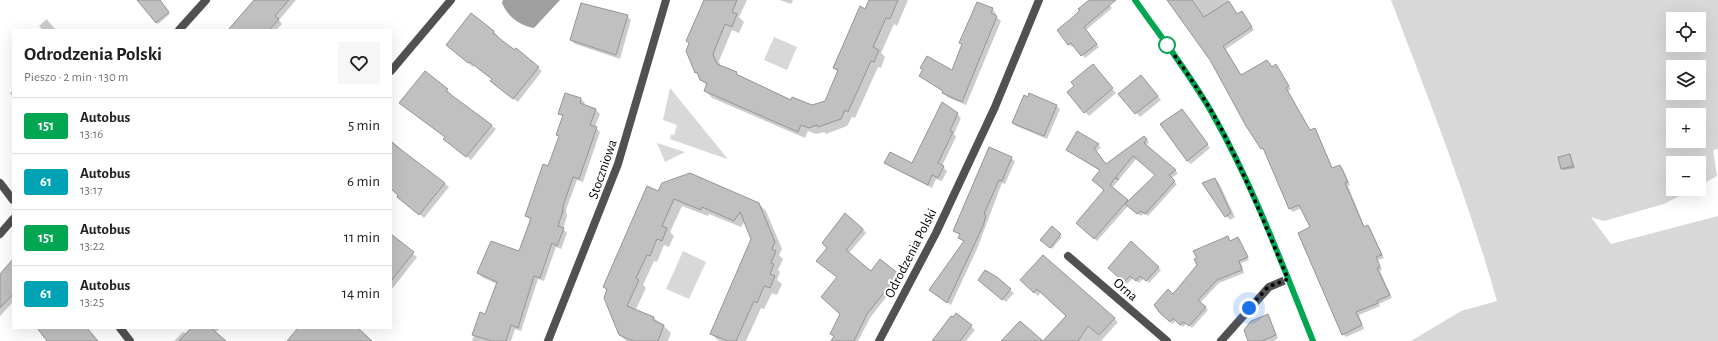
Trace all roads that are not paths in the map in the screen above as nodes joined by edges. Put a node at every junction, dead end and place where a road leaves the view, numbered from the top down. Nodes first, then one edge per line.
1 (206, 0) edge
2 (451, 0) edge
3 (666, 0) edge
4 (1039, 0) edge
5 (1135, 0) edge
6 (180, 29) edge
7 (392, 70) edge
8 (0, 183) edge
9 (12, 199) edge
10 (12, 220) edge
11 (0, 234) edge
12 (1068, 256) dead end
13 (1288, 279) junction
14 (121, 329) edge
15 (130, 341) edge
16 (548, 341) edge
17 (879, 341) edge
18 (1167, 341) edge
19 (1221, 341) edge
20 (1313, 341) edge

1 - 6 street
2 - 7 street
3 - 16 street, Stoczniowa
4 - 17 street, Odrodzenia Polski
5 - 13 street
8 - 9 street
10 - 11 street
12 - 18 street, Orna
13 - 19 street
13 - 20 street
14 - 15 street

